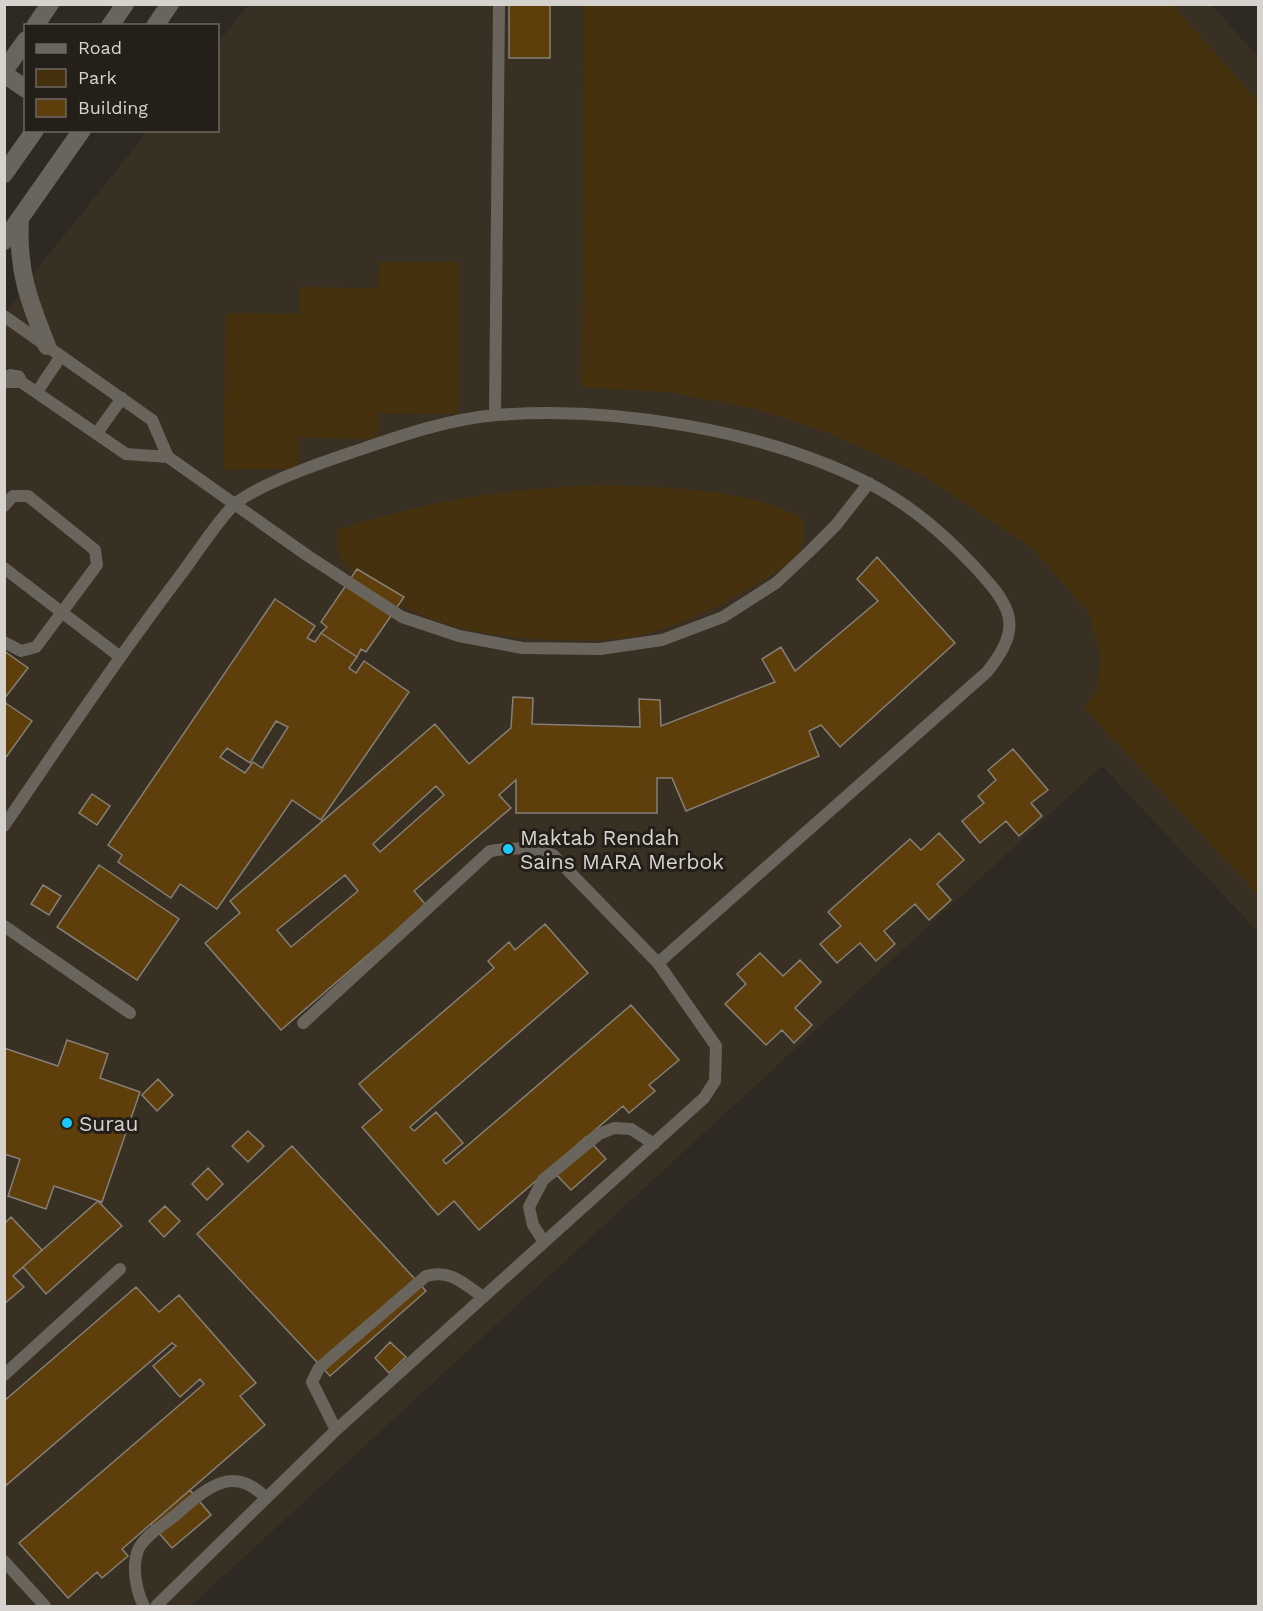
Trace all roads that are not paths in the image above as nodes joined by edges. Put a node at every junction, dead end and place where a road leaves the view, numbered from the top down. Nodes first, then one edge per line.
1 (50, 4) edge
2 (125, 4) edge
3 (170, 4) edge
4 (499, 4) edge
5 (36, 24) edge
6 (111, 24) edge
7 (156, 24) edge
8 (24, 43) edge
9 (4, 72) edge
10 (24, 87) edge
11 (33, 132) edge
12 (81, 132) edge
13 (4, 174) edge
14 (20, 218) junction
15 (4, 241) edge
16 (4, 316) edge
17 (54, 351) junction
18 (8, 376) edge
19 (37, 392) junction
20 (122, 398) junction
21 (495, 415) junction
22 (97, 433) junction
23 (168, 457) junction
24 (869, 483) junction
25 (235, 504) junction
26 (4, 506) edge
27 (4, 568) edge
28 (63, 613) junction
29 (4, 642) edge
30 (119, 656) junction
31 (4, 826) edge
32 (4, 926) edge
33 (658, 963) junction
34 (130, 1013) dead end
35 (303, 1023) dead end
36 (654, 1144) junction
37 (544, 1242) junction
38 (120, 1269) dead end
39 (483, 1296) junction
40 (4, 1375) edge
41 (336, 1430) junction
42 (266, 1498) junction
43 (4, 1561) edge
44 (39, 1605) edge
45 (144, 1606) edge
46 (156, 1606) edge

1 - 5 street
2 - 6 street
3 - 7 street
4 - 21 lane
8 - 9 street
9 - 10 street
11 - 13 street
12 - 14 street
14 - 15 street
14 - 17 street
16 - 17 lane
17 - 19 lane
17 - 20 lane
18 - 19 lane
19 - 22 lane
20 - 22 lane
20 - 23 lane
21 - 24 lane
21 - 25 lane
22 - 23 lane
23 - 25 lane
24 - 25 lane
24 - 33 lane
25 - 30 lane
26 - 28 lane
27 - 28 lane
28 - 29 lane
28 - 30 lane
30 - 31 lane
32 - 34 lane
33 - 35 lane
33 - 36 lane
36 - 37 lane
36 - 37 lane
37 - 39 lane
38 - 40 lane
39 - 41 lane
39 - 41 lane
41 - 42 lane
42 - 45 lane
42 - 46 lane
43 - 44 lane

